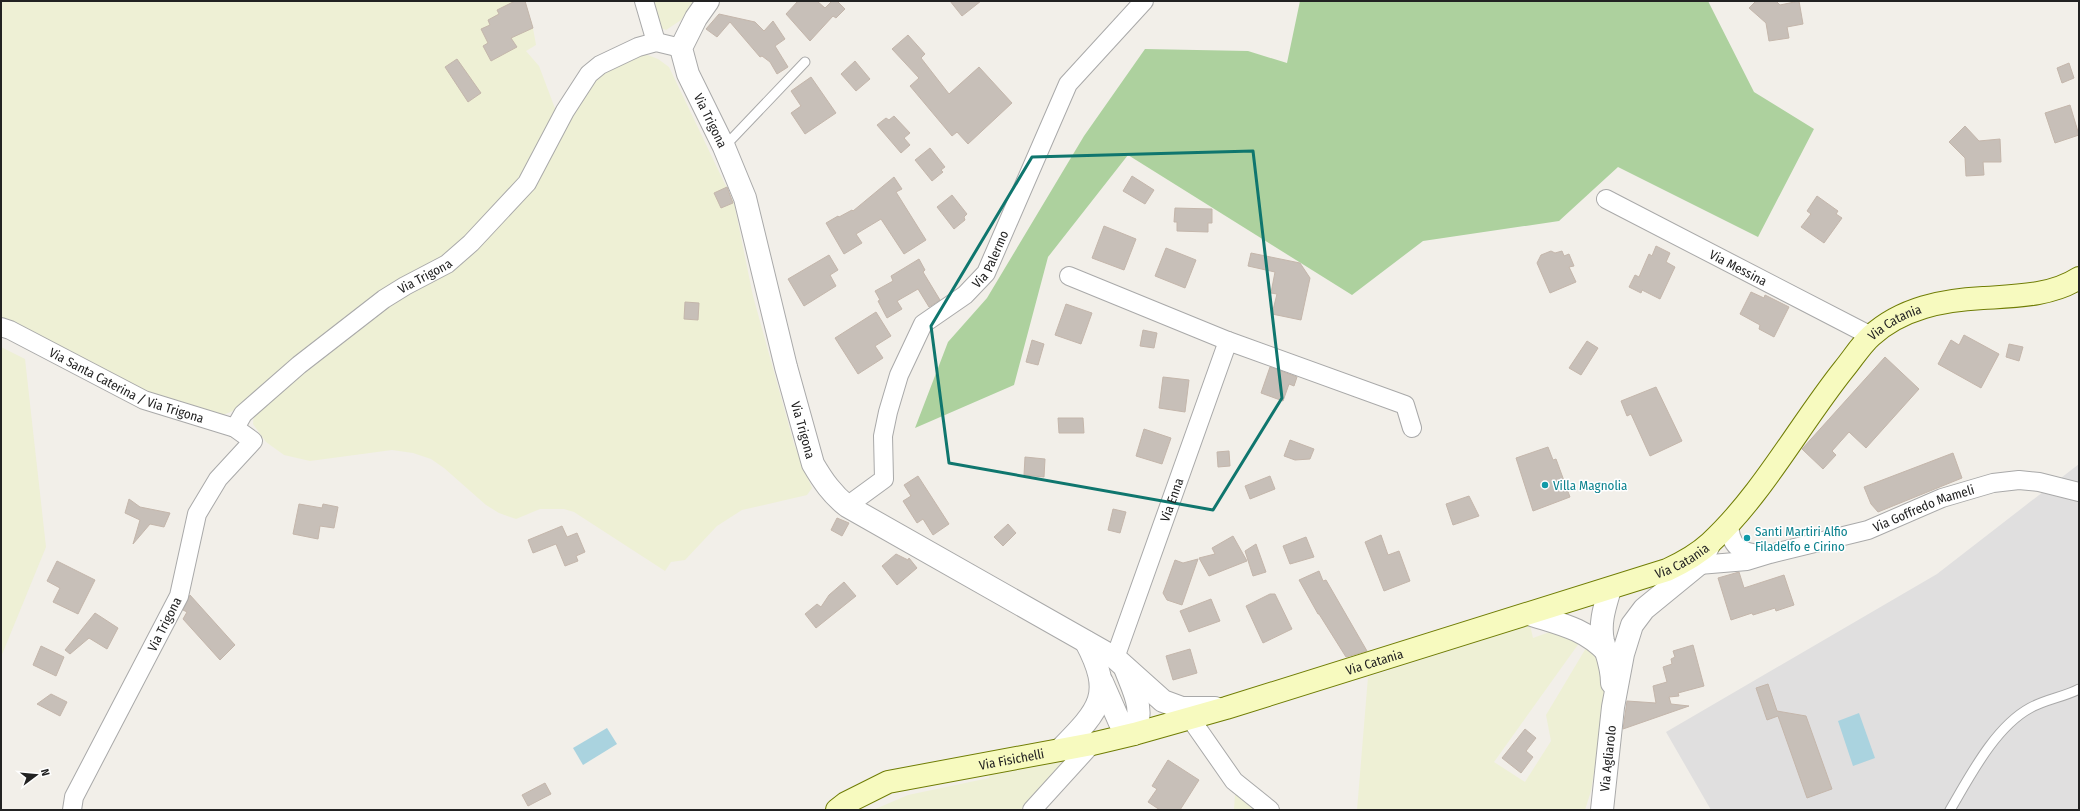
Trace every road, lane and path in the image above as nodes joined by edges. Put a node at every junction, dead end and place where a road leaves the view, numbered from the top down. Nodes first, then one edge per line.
1 (644, 1) edge
2 (708, 1) edge
3 (1144, 1) edge
4 (656, 42) junction
5 (681, 48) junction
6 (805, 62) dead end
7 (724, 147) junction
8 (1606, 199) dead end
9 (1069, 276) dead end
10 (2079, 278) edge
11 (1, 327) edge
12 (1871, 336) junction
13 (1228, 341) junction
14 (235, 428) junction
15 (1412, 428) dead end
16 (253, 441) joint
17 (2079, 492) edge
18 (847, 506) junction
19 (1729, 524) junction
20 (1710, 544) junction
21 (1744, 556) junction
22 (1699, 564) junction
23 (1673, 576) junction
24 (1610, 589) junction
25 (1529, 614) junction
26 (1627, 638) junction
27 (1086, 642) junction
28 (1607, 652) junction
29 (1120, 662) junction
30 (1102, 682) junction
31 (2079, 689) edge
32 (1613, 707) junction
33 (1226, 708) junction
34 (1190, 718) junction
35 (1134, 734) junction
36 (1092, 744) junction
37 (1061, 749) junction
38 (72, 810) edge
39 (837, 810) edge
40 (1032, 810) edge
41 (1270, 810) edge
42 (1602, 810) edge
43 (1950, 810) edge

1 - 4 street
2 - 5 street
3 - 18 street, Via Palermo
4 - 5 street
4 - 14 street, Via Trigona
5 - 7 street, Via Trigona
6 - 7 lane
7 - 18 street, Via Trigona
8 - 12 street, Via Messina
9 - 13 street
10 - 12 main road, Via Catania
11 - 14 street, Via Santa Caterina / Via Trigona
12 - 19 main road, Via Catania
13 - 15 street
13 - 29 street, Via Enna
14 - 16 street, Via Santa Caterina / Via Trigona
16 - 38 street, Via Trigona
17 - 21 street, Via Goffredo Mameli
18 - 27 street, Via Trigona
19 - 20 main road, Via Catania
19 - 21 street
20 - 21 street
20 - 22 street
20 - 23 main road, Via Catania
21 - 22 street
21 - 23 street
22 - 23 street
23 - 24 main road, Via Catania
23 - 26 street
24 - 25 main road, Via Catania
24 - 26 street
24 - 28 street
25 - 28 street
25 - 33 main road, Via Catania
26 - 32 street
27 - 29 street, Via Trigona
27 - 30 street
28 - 32 street
29 - 33 street, Via Trigona
29 - 35 street
30 - 35 street
30 - 37 street
31 - 43 lane
32 - 42 street, Via Agliarolo
33 - 34 main road, Via Catania
34 - 35 main road, Via Fisichelli
34 - 41 street
35 - 36 main road, Via Fisichelli
36 - 37 main road, Via Fisichelli
36 - 40 street
37 - 39 main road, Via Fisichelli

